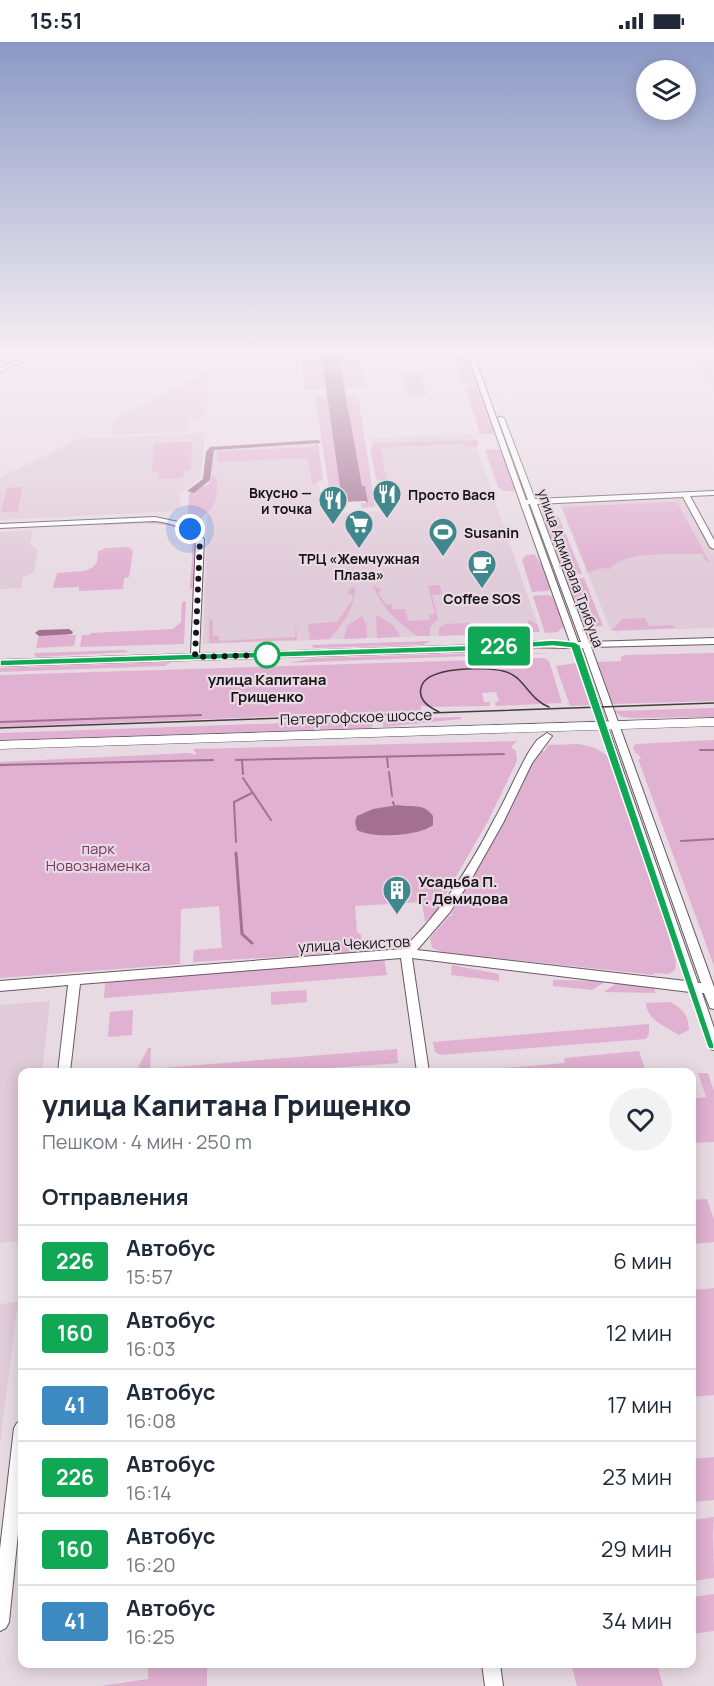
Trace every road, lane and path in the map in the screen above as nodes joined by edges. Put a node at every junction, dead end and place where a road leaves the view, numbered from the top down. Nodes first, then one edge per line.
1 (500, 430) edge
2 (503, 430) edge
3 (714, 493) edge
4 (685, 494) junction
5 (528, 502) junction
6 (0, 526) edge
7 (714, 547) edge
8 (714, 641) edge
9 (575, 645) junction
10 (586, 645) junction
11 (195, 657) junction
12 (0, 663) edge
13 (714, 722) edge
14 (610, 729) junction
15 (714, 730) edge
16 (547, 736) junction
17 (0, 745) edge
18 (0, 752) edge
19 (406, 953) junction
20 (75, 980) junction
21 (0, 986) edge
22 (695, 988) junction
23 (709, 989) junction
24 (714, 1004) edge
25 (714, 1045) edge
26 (64, 1068) edge
27 (422, 1068) edge
28 (18, 1463) edge
29 (0, 1622) edge
30 (492, 1668) edge
31 (494, 1686) edge

1 - 5 street, улица Адмирала Трибуца
2 - 5 street, улица Адмирала Трибуца
3 - 4 street
4 - 5 street
4 - 7 street
5 - 9 street, улица Адмирала Трибуца
5 - 10 street, улица Адмирала Трибуца
6 - 11 street
8 - 10 street
9 - 10 street
9 - 11 street
9 - 14 street, улица Адмирала Трибуца
10 - 14 street, улица Адмирала Трибуца
11 - 12 street
13 - 14 main road, Петергофское шоссе
14 - 15 main road, Петергофское шоссе
14 - 16 main road, Петергофское шоссе
14 - 17 main road, Петергофское шоссе
14 - 22 street
14 - 23 street
16 - 18 main road, Петергофское шоссе
16 - 19 street
19 - 20 street, улица Чекистов
19 - 22 street, улица Чекистов
19 - 27 street
20 - 21 street, улица Чекистов
20 - 26 street
22 - 23 street, улица Чекистов
22 - 25 street
23 - 24 street
28 - 29 street
30 - 31 street

